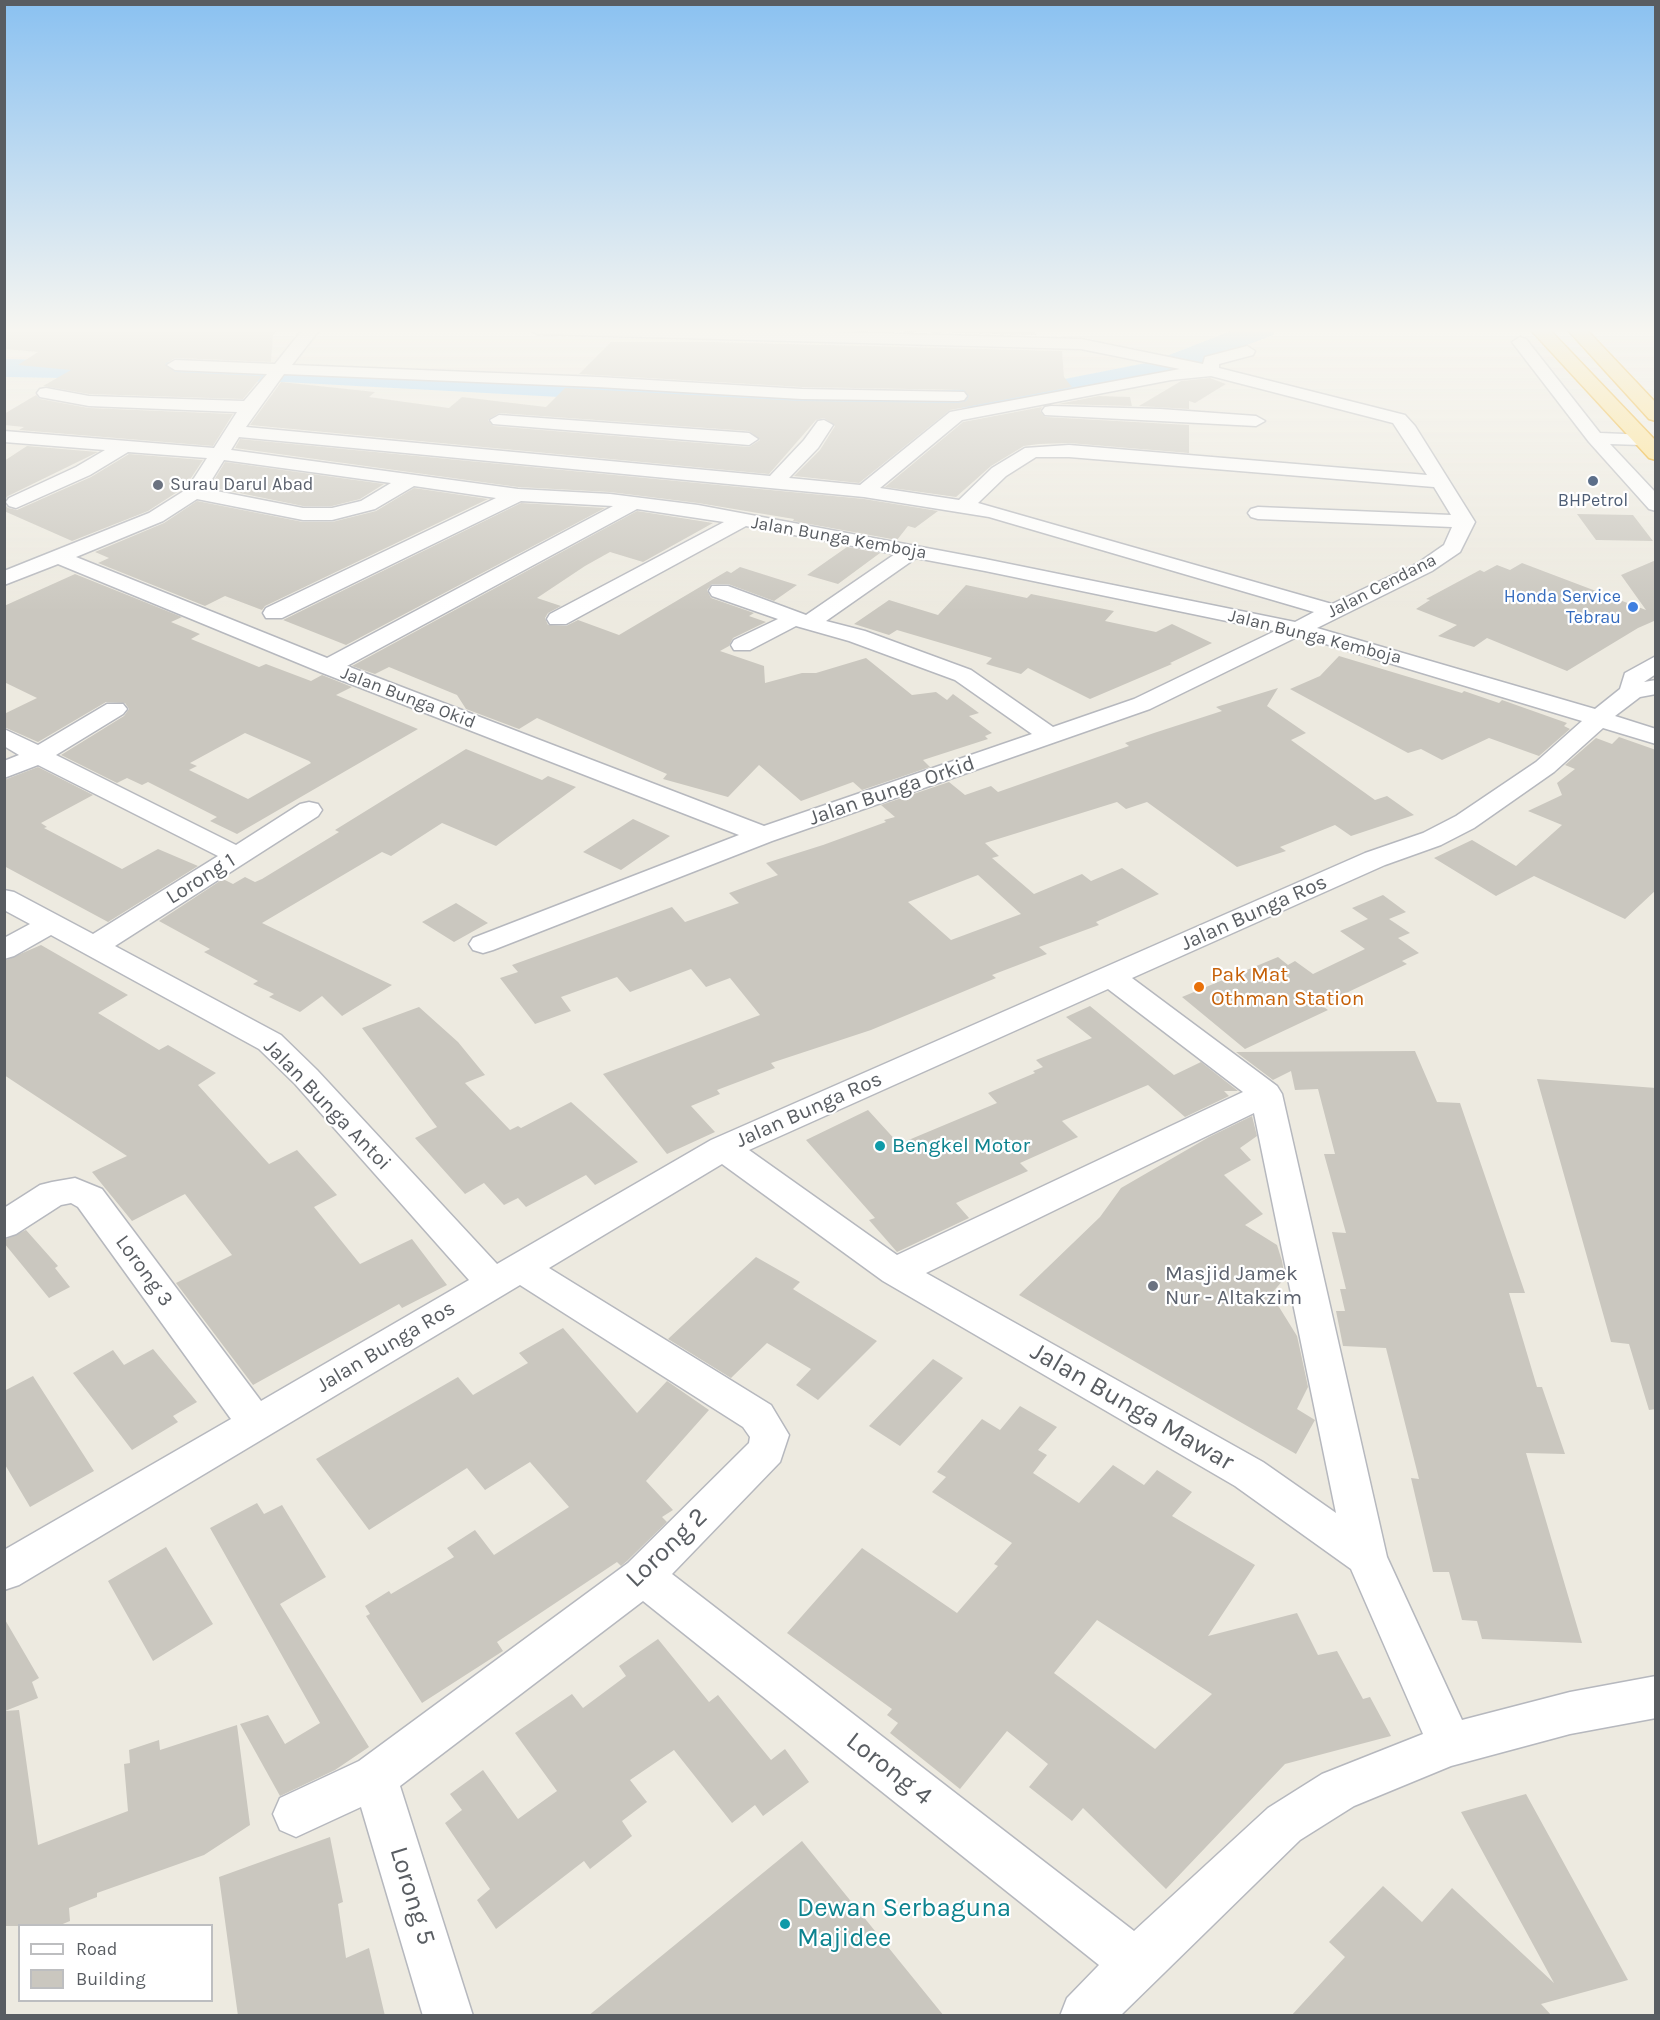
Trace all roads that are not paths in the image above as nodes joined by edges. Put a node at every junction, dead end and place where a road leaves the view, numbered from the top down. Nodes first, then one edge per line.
1 (239, 423) edge
2 (541, 423) edge
3 (945, 423) edge
4 (1404, 423) edge
5 (1583, 423) edge
6 (1626, 423) edge
7 (824, 425) dead end
8 (234, 431) junction
9 (654, 432) junction
10 (4, 436) edge
11 (1595, 438) junction
12 (28, 439) junction
13 (1641, 439) junction
14 (123, 447) junction
15 (4, 454) edge
16 (220, 454) junction
17 (1656, 454) edge
18 (730, 464) junction
19 (622, 468) junction
20 (411, 480) junction
21 (775, 482) junction
22 (1440, 482) junction
23 (864, 490) junction
24 (194, 493) junction
25 (518, 495) junction
26 (16, 502) dead end
27 (634, 503) junction
28 (1656, 505) edge
29 (963, 507) junction
30 (1258, 513) dead end
31 (742, 520) junction
32 (1465, 522) junction
33 (913, 551) junction
34 (56, 556) junction
35 (4, 579) edge
36 (720, 591) dead end
37 (1333, 611) junction
38 (274, 613) dead end
39 (558, 619) dead end
40 (802, 621) junction
41 (1298, 629) junction
42 (742, 645) dead end
43 (1656, 663) edge
44 (328, 667) junction
45 (1656, 687) edge
46 (1507, 689) junction
47 (1626, 696) junction
48 (115, 710) dead end
49 (1596, 718) junction
50 (4, 736) edge
51 (1051, 736) junction
52 (1656, 737) edge
53 (38, 755) junction
54 (4, 771) edge
55 (309, 810) dead end
56 (763, 835) junction
57 (238, 856) junction
58 (4, 898) edge
59 (50, 924) junction
60 (483, 944) dead end
61 (93, 947) junction
62 (4, 950) edge
63 (1112, 977) junction
64 (1266, 1094) junction
65 (723, 1148) junction
66 (4, 1225) edge
67 (895, 1272) junction
68 (507, 1275) junction
69 (256, 1423) junction
70 (1366, 1557) junction
71 (4, 1572) edge
72 (643, 1576) junction
73 (1656, 1697) edge
74 (1450, 1745) junction
75 (375, 1777) junction
76 (296, 1814) dead end
77 (1136, 1963) junction
78 (448, 2016) edge
79 (1085, 2016) edge

1 - 8 street
2 - 9 street
3 - 23 street
4 - 22 street
5 - 11 street
6 - 13 highway
7 - 21 street
8 - 16 street
8 - 19 street, Jalan Bunga Kemboja
9 - 18 street
9 - 19 street
10 - 12 street, Jalan Bunga Kemboja
11 - 13 street
11 - 28 street
12 - 14 street, Jalan Bunga Kemboja
12 - 15 street
13 - 17 highway
14 - 16 street, Jalan Bunga Kemboja
14 - 26 street
16 - 20 street, Jalan Bunga Kemboja
16 - 24 street
18 - 19 street, Jalan Bunga Kemboja
18 - 21 street, Jalan Bunga Kemboja
20 - 24 street
20 - 25 street, Jalan Bunga Kemboja
21 - 23 street, Jalan Bunga Kemboja
22 - 29 street
22 - 32 street
23 - 29 street, Jalan Bunga Kemboja
24 - 34 street
25 - 27 street, Jalan Bunga Kemboja
25 - 38 street
27 - 31 street, Jalan Bunga Kemboja
27 - 44 street
29 - 37 street, Jalan Bunga Kemboja
30 - 32 street
31 - 33 street, Jalan Bunga Kemboja
31 - 39 street
32 - 37 street, Jalan Cendana
33 - 40 street
33 - 41 street, Jalan Bunga Kemboja
34 - 35 street
34 - 44 street, Jalan Bunga Okid
36 - 40 street
37 - 41 street, Jalan Cendana
40 - 42 street
40 - 51 street
41 - 46 street, Jalan Bunga Kemboja
41 - 51 street, Jalan Bunga Orkid
43 - 47 street, Jalan Bunga Ros
44 - 56 street, Jalan Bunga Okid
45 - 47 street, Jalan Bunga Ros
46 - 47 street
46 - 49 street, Jalan Bunga Kemboja
47 - 49 street, Jalan Bunga Ros
48 - 53 street
49 - 52 street, Jalan Bunga Kemboja
49 - 63 street, Jalan Bunga Ros
50 - 53 street
51 - 56 street, Jalan Bunga Orkid
53 - 54 street
53 - 57 street
55 - 57 street, Lorong 1
56 - 60 street, Jalan Bunga Orkid
57 - 61 street, Lorong 1
58 - 59 street, Jalan Bunga Antoi
59 - 61 street, Jalan Bunga Antoi
59 - 62 street
61 - 68 street, Jalan Bunga Antoi
63 - 64 street
63 - 65 street, Jalan Bunga Ros
64 - 67 street
64 - 70 street
65 - 67 street, Jalan Bunga Mawar
65 - 68 street, Jalan Bunga Ros
66 - 69 street, Lorong 3
67 - 70 street, Jalan Bunga Mawar
68 - 69 street, Jalan Bunga Ros
68 - 72 street, Lorong 2
69 - 71 street, Jalan Bunga Ros
70 - 74 street
72 - 75 street, Lorong 2
72 - 77 street, Lorong 4
73 - 74 street
74 - 77 street
75 - 76 street, Lorong 2
75 - 78 street, Lorong 5
77 - 79 street

